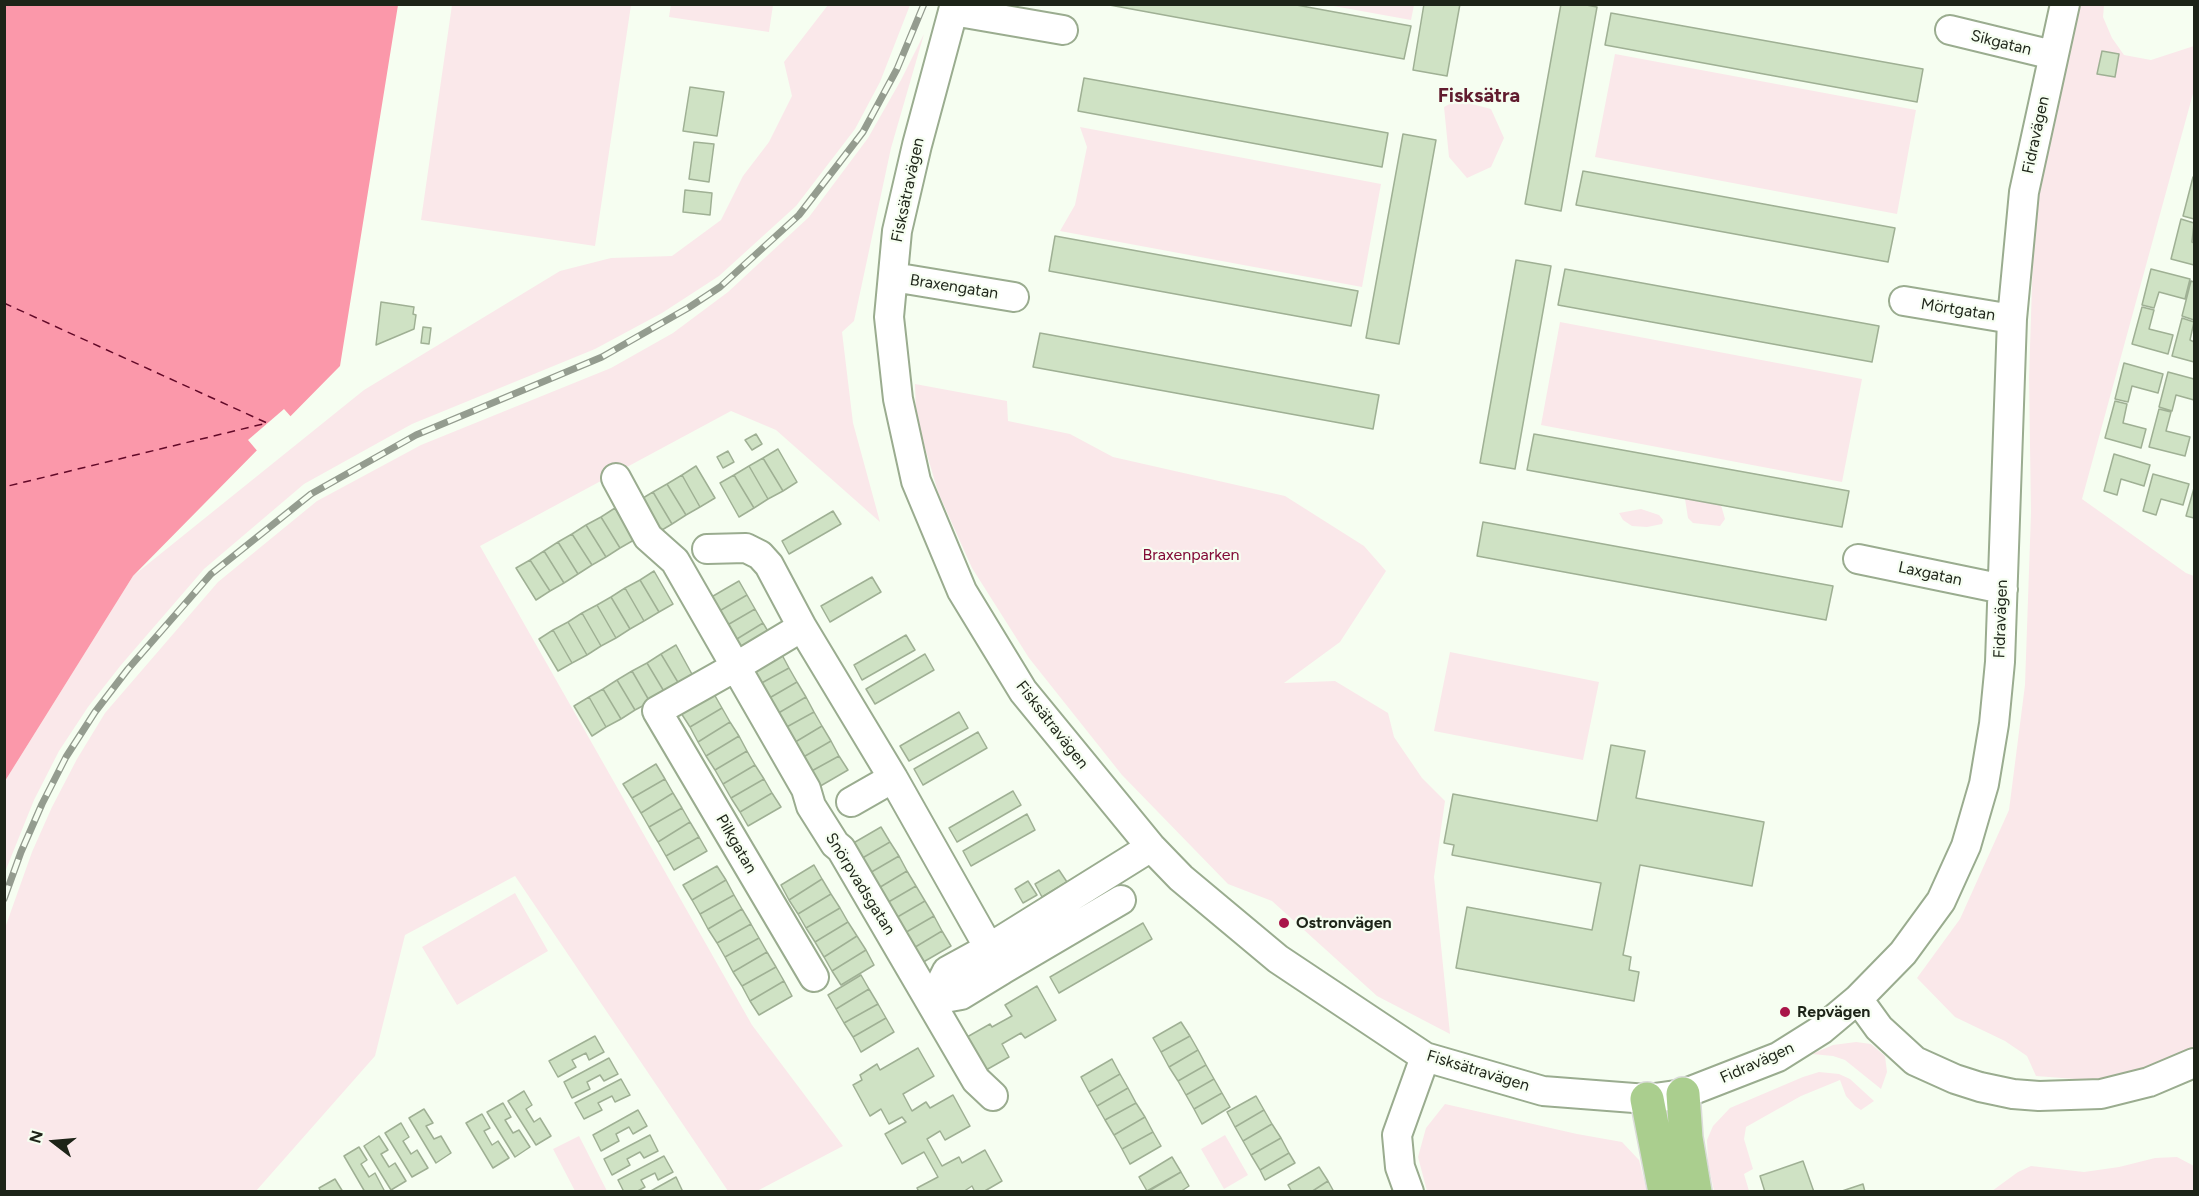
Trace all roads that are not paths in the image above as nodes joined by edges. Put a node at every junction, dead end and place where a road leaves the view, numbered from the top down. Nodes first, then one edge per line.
1 (2065, 4) edge
2 (954, 8) edge
3 (1063, 30) dead end
4 (1950, 30) dead end
5 (2053, 56) junction
6 (893, 277) junction
7 (1014, 297) dead end
8 (1904, 301) dead end
9 (2012, 319) junction
10 (616, 478) dead end
11 (707, 549) dead end
12 (1858, 559) dead end
13 (2003, 589) junction
14 (802, 627) junction
15 (737, 666) junction
16 (893, 778) junction
17 (851, 802) dead end
18 (1151, 847) junction
19 (1121, 900) dead end
20 (995, 959) junction
21 (814, 977) dead end
22 (1858, 999) junction
23 (1425, 1057) junction
24 (2194, 1063) edge
25 (1683, 1094) junction
26 (993, 1096) dead end
27 (1647, 1099) junction
28 (1409, 1191) edge
29 (1665, 1191) edge
30 (1695, 1191) edge

1 - 5 street, Fidravägen
2 - 3 street
2 - 6 street, Fisksätravägen
4 - 5 street, Sikgatan
5 - 9 street, Fidravägen
6 - 7 street, Braxengatan
6 - 18 street, Fisksätravägen
8 - 9 street, Mörtgatan
9 - 13 street, Fidravägen
10 - 15 street, Snörpvadsgatan
11 - 14 street
12 - 13 street, Laxgatan
13 - 22 street, Fidravägen
14 - 15 street
14 - 16 street
15 - 21 street, Pilkgatan
15 - 26 street, Snörpvadsgatan
16 - 17 street
16 - 20 street
18 - 20 street
18 - 23 street, Fisksätravägen
19 - 20 street
22 - 24 street
22 - 25 street, Fidravägen
23 - 27 street, Fisksätravägen
23 - 28 street
25 - 27 street, Fisksätravägen
25 - 30 main road
27 - 29 main road

